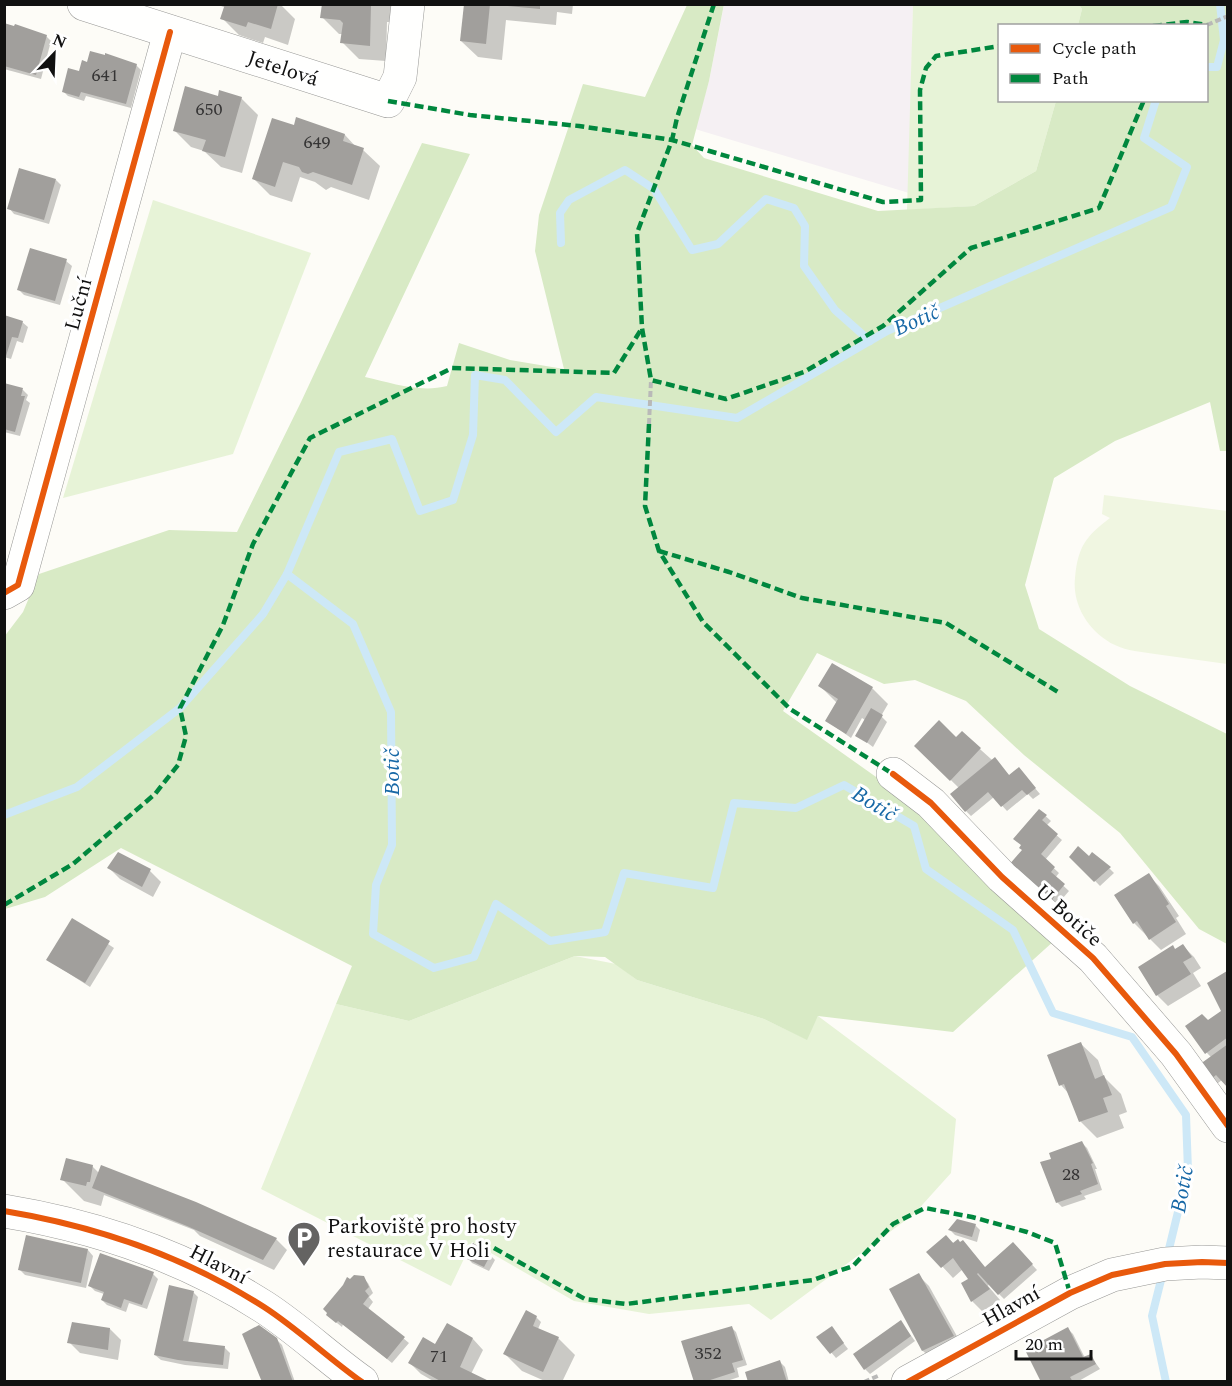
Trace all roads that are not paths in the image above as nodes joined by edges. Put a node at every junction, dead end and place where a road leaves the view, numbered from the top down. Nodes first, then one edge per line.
1 (84, 4) edge
2 (408, 4) edge
3 (170, 32) junction
4 (11, 589) edge
5 (893, 774) dead end
6 (1227, 1126) edge
7 (4, 1211) edge
8 (1215, 1262) edge
9 (349, 1378) edge
10 (908, 1382) edge

1 - 3 street, Jetelová
2 - 3 street, Jetelová
3 - 4 street, Luční
5 - 6 street, U Botiče
7 - 9 street, Hlavní
8 - 10 street, Hlavní

